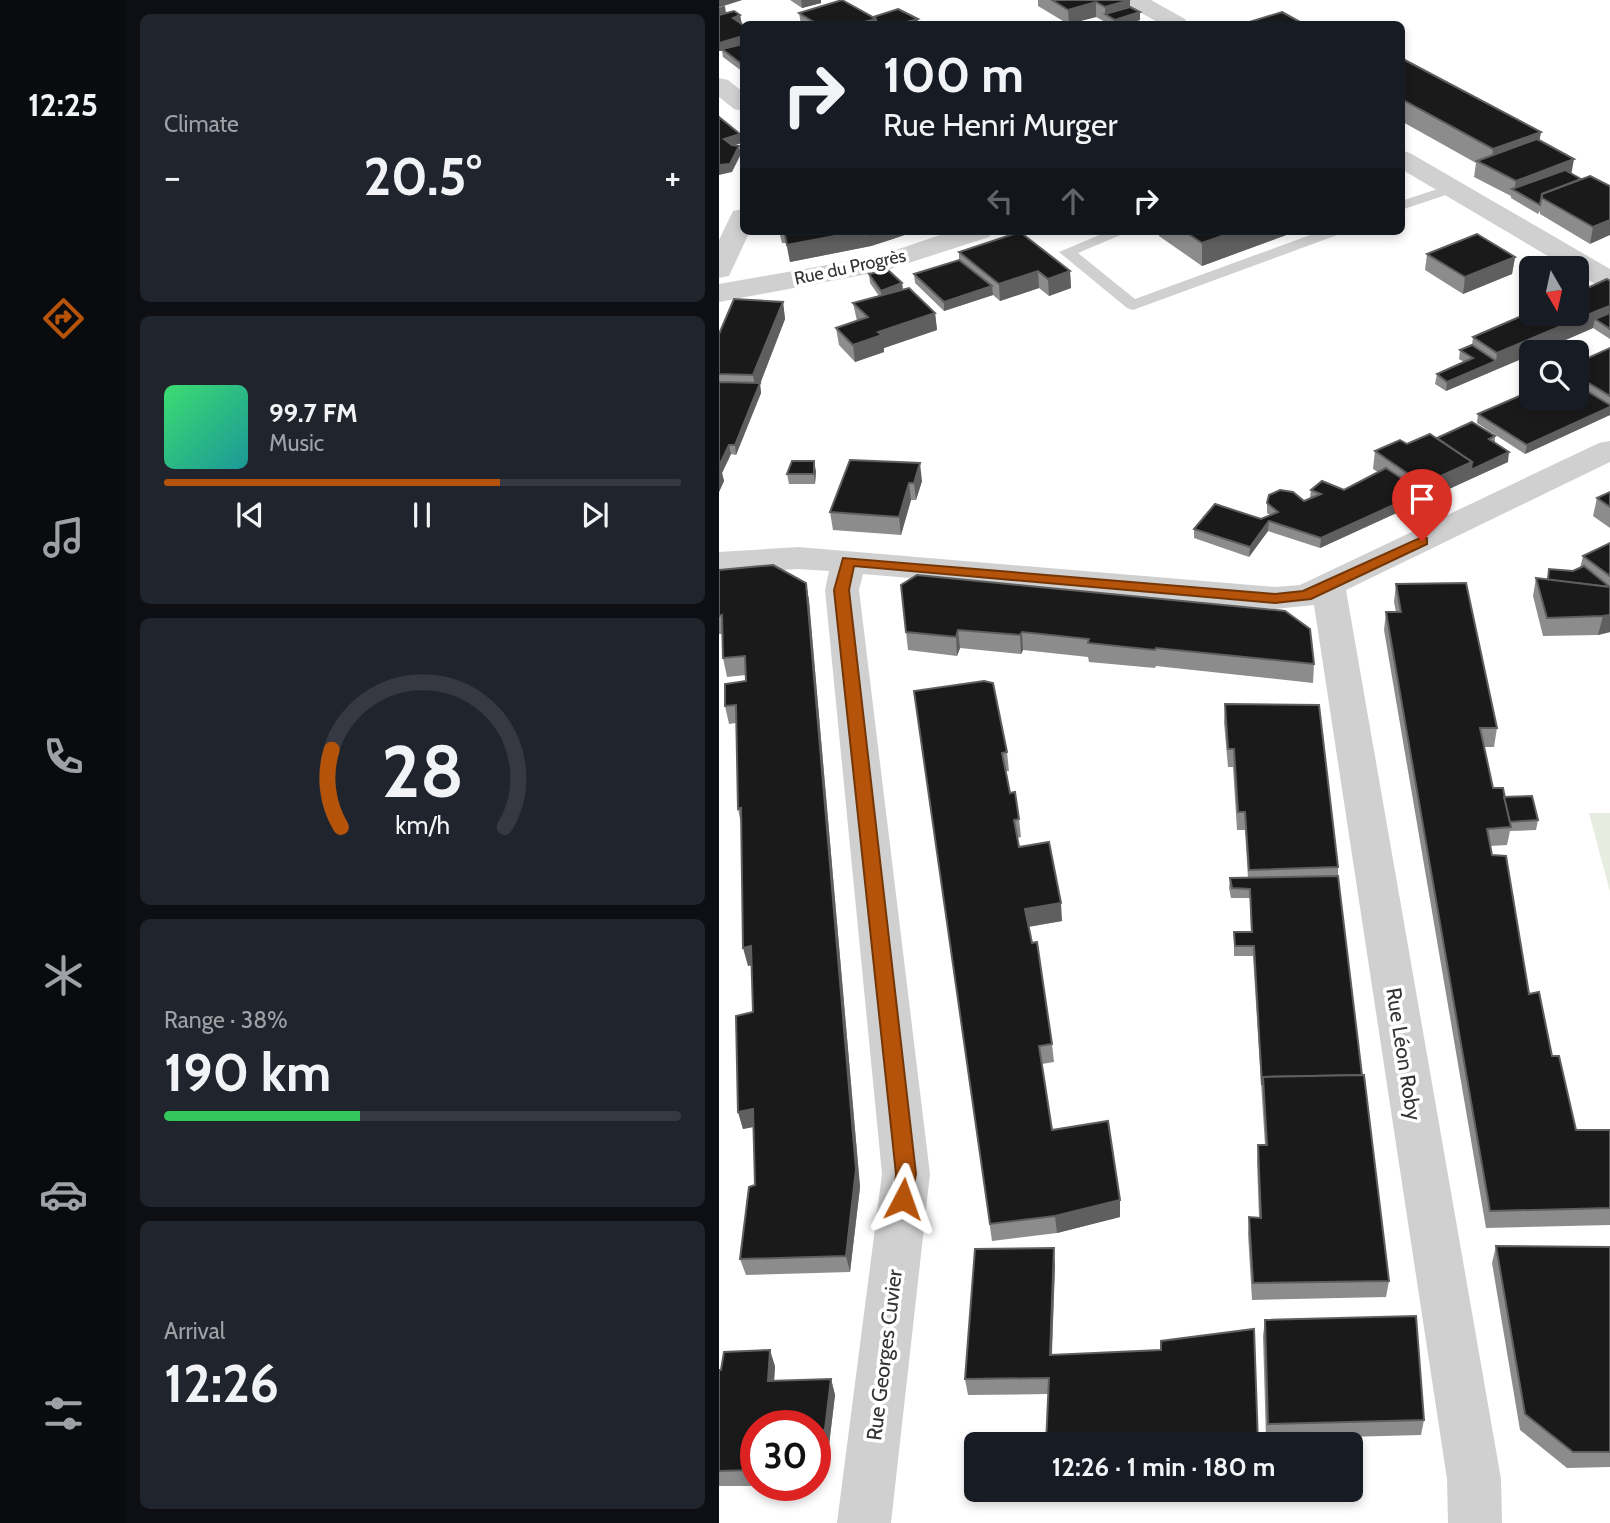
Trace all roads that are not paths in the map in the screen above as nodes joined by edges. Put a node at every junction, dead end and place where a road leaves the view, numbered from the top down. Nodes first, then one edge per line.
1 (1135, 0) edge
2 (1172, 21) edge
3 (719, 85) edge
4 (740, 102) edge
5 (1405, 160) edge
6 (1453, 188) junction
7 (1405, 205) edge
8 (740, 224) edge
9 (967, 235) edge
10 (1112, 235) edge
11 (1323, 235) edge
12 (719, 270) edge
13 (1610, 281) edge
14 (719, 293) edge
15 (1610, 450) edge
16 (848, 561) junction
17 (719, 563) edge
18 (1327, 586) junction
19 (864, 1523) edge
20 (1475, 1523) edge

1 - 2 street
3 - 4 street
5 - 6 street
6 - 7 lane
6 - 13 street
8 - 12 street
9 - 14 street, Rue du Progrès
10 - 11 lane
15 - 18 street
16 - 17 street
16 - 18 street
16 - 19 street, Rue Georges Cuvier
18 - 20 street, Rue Léon Roby

